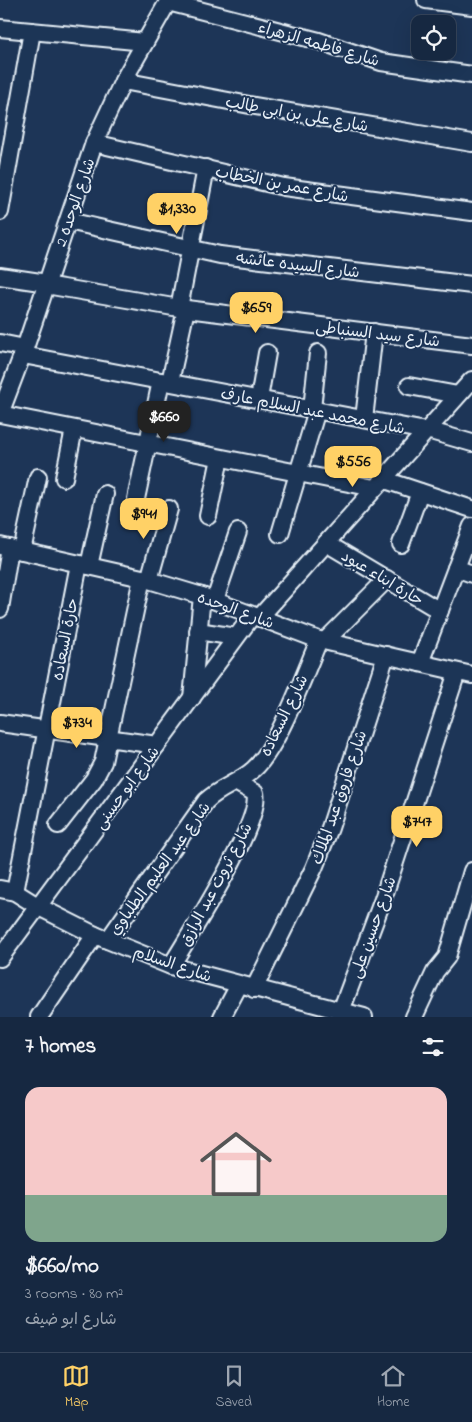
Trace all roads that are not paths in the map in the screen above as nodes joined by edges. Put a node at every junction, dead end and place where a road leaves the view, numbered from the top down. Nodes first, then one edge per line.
1 (426, 0) edge
2 (168, 1) edge
3 (472, 6) edge
4 (0, 28) edge
5 (32, 31) junction
6 (145, 42) junction
7 (472, 74) edge
8 (123, 81) junction
9 (94, 143) junction
10 (472, 143) edge
11 (206, 168) junction
12 (0, 212) edge
13 (472, 212) edge
14 (68, 221) junction
15 (190, 248) junction
16 (0, 276) edge
17 (46, 284) junction
18 (472, 285) edge
19 (182, 309) junction
20 (374, 332) junction
21 (0, 343) edge
22 (472, 345) edge
23 (24, 351) junction
24 (267, 353) dead end
25 (318, 353) dead end
26 (472, 380) edge
27 (165, 381) junction
28 (409, 386) dead end
29 (458, 395) junction
30 (259, 399) junction
31 (1, 410) edge
32 (315, 410) junction
33 (364, 419) junction
34 (74, 429) junction
35 (426, 431) junction
36 (472, 443) edge
37 (147, 444) junction
38 (220, 458) junction
39 (298, 473) junction
40 (38, 477) dead end
41 (64, 478) dead end
42 (378, 484) junction
43 (420, 492) junction
44 (105, 494) dead end
45 (136, 499) dead end
46 (169, 509) dead end
47 (472, 509) edge
48 (208, 516) dead end
49 (472, 526) edge
50 (238, 532) dead end
51 (280, 534) dead end
52 (326, 543) junction
53 (400, 544) dead end
54 (11, 548) edge
55 (84, 565) junction
56 (456, 568) junction
57 (472, 574) edge
58 (146, 579) junction
59 (387, 579) junction
60 (209, 598) junction
61 (0, 609) edge
62 (440, 611) junction
63 (256, 617) junction
64 (198, 631) junction
65 (236, 638) junction
66 (322, 640) junction
67 (386, 655) junction
68 (420, 663) junction
69 (464, 673) edge
70 (192, 698) junction
71 (0, 723) edge
72 (46, 729) junction
73 (109, 737) junction
74 (157, 745) junction
75 (237, 783) junction
76 (58, 825) dead end
77 (472, 870) edge
78 (7, 891) edge
79 (39, 907) junction
80 (102, 937) junction
81 (0, 958) edge
82 (171, 966) junction
83 (247, 987) junction
84 (333, 1014) edge
85 (47, 1015) edge
86 (222, 1017) edge
87 (364, 1017) edge
88 (414, 1017) edge

1 - 3 street
2 - 6 street, شارع الوحده 2
2 - 7 street, شارع فاطمه الزهراء
4 - 5 street
5 - 6 street
5 - 12 street
6 - 8 street, شارع الوحده 2
8 - 9 street, شارع الوحده 2
8 - 10 street, شارع على بن ابى طالب
9 - 11 street, شارع عمر بن الخطاب
9 - 14 street, شارع الوحده 2
11 - 13 street, شارع عمر بن الخطاب
11 - 15 street
14 - 15 street, شارع السيده عائشه
14 - 17 street, شارع الوحده 2
15 - 18 street, شارع السيده عائشه
15 - 19 street
16 - 17 street, شارع سيد السنباطى
17 - 19 street, شارع سيد السنباطى
17 - 23 street, شارع الوحده 2
19 - 20 street, شارع سيد السنباطى
19 - 27 street
20 - 22 street, شارع سيد السنباطى
20 - 33 street
21 - 23 street, شارع محمد عبد السلام عارف
23 - 27 street, شارع محمد عبد السلام عارف
23 - 31 street, شارع الوحده 2
24 - 30 street
25 - 32 street
26 - 29 street, شارع ابو حسنى
27 - 30 street, شارع محمد عبد السلام عارف
27 - 37 street
28 - 29 street
29 - 35 street, شارع ابو حسنى
30 - 32 street, شارع محمد عبد السلام عارف
31 - 34 street
32 - 33 street, شارع محمد عبد السلام عارف
32 - 39 street
33 - 35 street, شارع محمد عبد السلام عارف
34 - 37 street
34 - 41 street
35 - 36 street, شارع محمد عبد السلام عارف
35 - 42 street, شارع ابو حسنى
37 - 38 street
37 - 45 street
38 - 39 street
38 - 48 street
39 - 42 street
39 - 51 street
40 - 54 street
42 - 43 street
42 - 52 street, شارع ابو حسنى
43 - 47 street
43 - 53 street
44 - 55 street, حارة السعاده
46 - 58 street
49 - 56 street
50 - 60 street
52 - 59 street, حارة ابناء عبود
52 - 63 street, شارع ابو حسنى
54 - 55 street, شارع الوحده
54 - 61 street
55 - 58 street, شارع الوحده
55 - 72 street, حارة السعاده
56 - 57 street
56 - 62 street
58 - 60 street, شارع الوحده
58 - 73 street
59 - 62 street, حارة ابناء عبود
59 - 66 street
60 - 63 street, شارع الوحده
60 - 64 street
62 - 68 street
63 - 65 street, شارع ابو حسنى
63 - 66 street, شارع الوحده
64 - 65 street
64 - 70 street
65 - 70 street, شارع ابو حسنى
66 - 67 street, شارع الوحده
66 - 75 street, شارع السعاده
67 - 68 street, شارع الوحده
67 - 83 street, شارع فاروق عبد الملاك
68 - 69 street, شارع الوحده
69 - 84 street, شارع حسين على
70 - 74 street, شارع ابو حسنى
71 - 72 street
72 - 73 street
72 - 78 street, حارة السعاده
73 - 74 street
73 - 76 street
74 - 79 street, شارع ابو حسنى
75 - 80 street, شارع عبد العليم الطلباوي
75 - 82 street, شارع ثروت عبد الرازق
77 - 88 street
78 - 79 street, شارع السلام
79 - 80 street, شارع السلام
79 - 81 street, شارع ابو حسنى
80 - 82 street, شارع السلام
80 - 85 street, شارع عبد العليم الطلباوي
82 - 83 street, شارع السلام
83 - 84 street, شارع السلام
83 - 86 street, شارع فاروق عبد الملاك
84 - 87 street, شارع السلام

